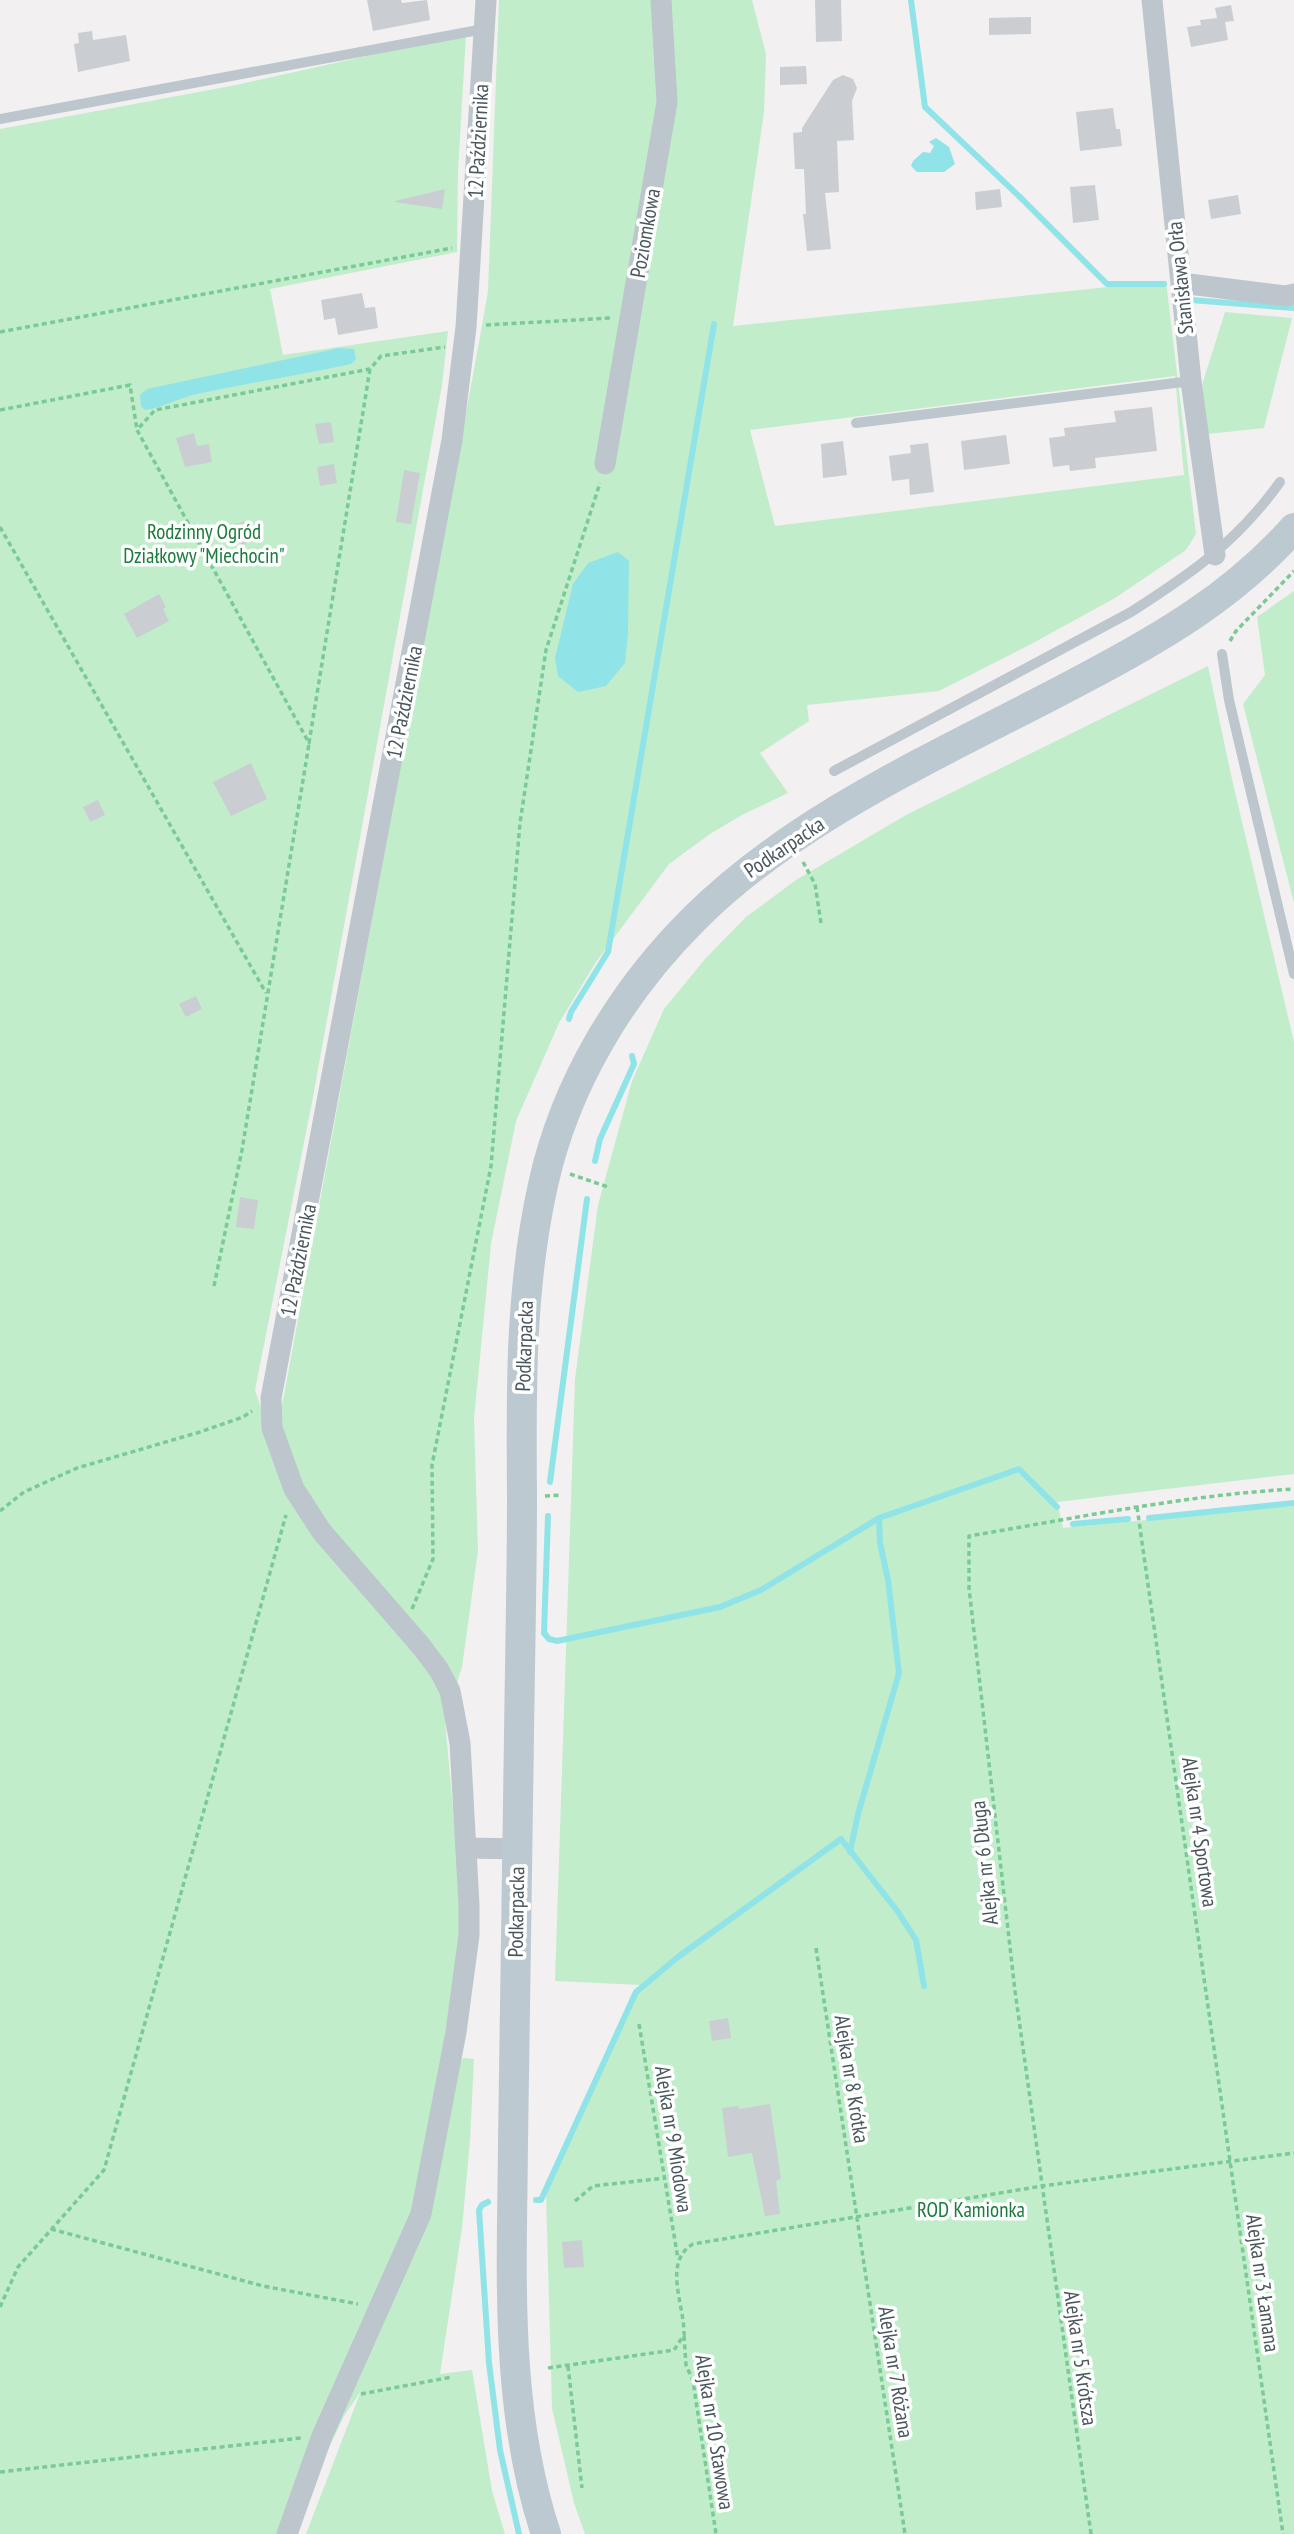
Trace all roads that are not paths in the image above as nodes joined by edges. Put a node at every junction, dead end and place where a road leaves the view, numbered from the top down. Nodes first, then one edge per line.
1 (486, 0) edge
2 (661, 0) edge
3 (1152, 0) edge
4 (484, 29) junction
5 (0, 119) edge
6 (1181, 283) junction
7 (1294, 294) edge
8 (1191, 381) junction
9 (856, 423) dead end
10 (606, 464) road end
11 (1280, 482) dead end
12 (1294, 528) edge
13 (1215, 555) junction
14 (1222, 654) road end
15 (834, 771) dead end
16 (1294, 974) edge
17 (467, 1848) junction
18 (517, 1849) junction
19 (287, 2534) edge
20 (546, 2534) edge

1 - 4 street, 12 Października
2 - 10 street, Poziomkowa
3 - 6 street, Stanisława Orła
4 - 5 lane
4 - 17 street, 12 Października
6 - 7 street
6 - 8 street, Stanisława Orła
8 - 9 lane
8 - 13 street, Stanisława Orła
11 - 13 lane
12 - 18 main road, Podkarpacka
13 - 15 lane
14 - 16 lane
17 - 18 street
17 - 19 street, 12 Października
18 - 20 main road, Podkarpacka

